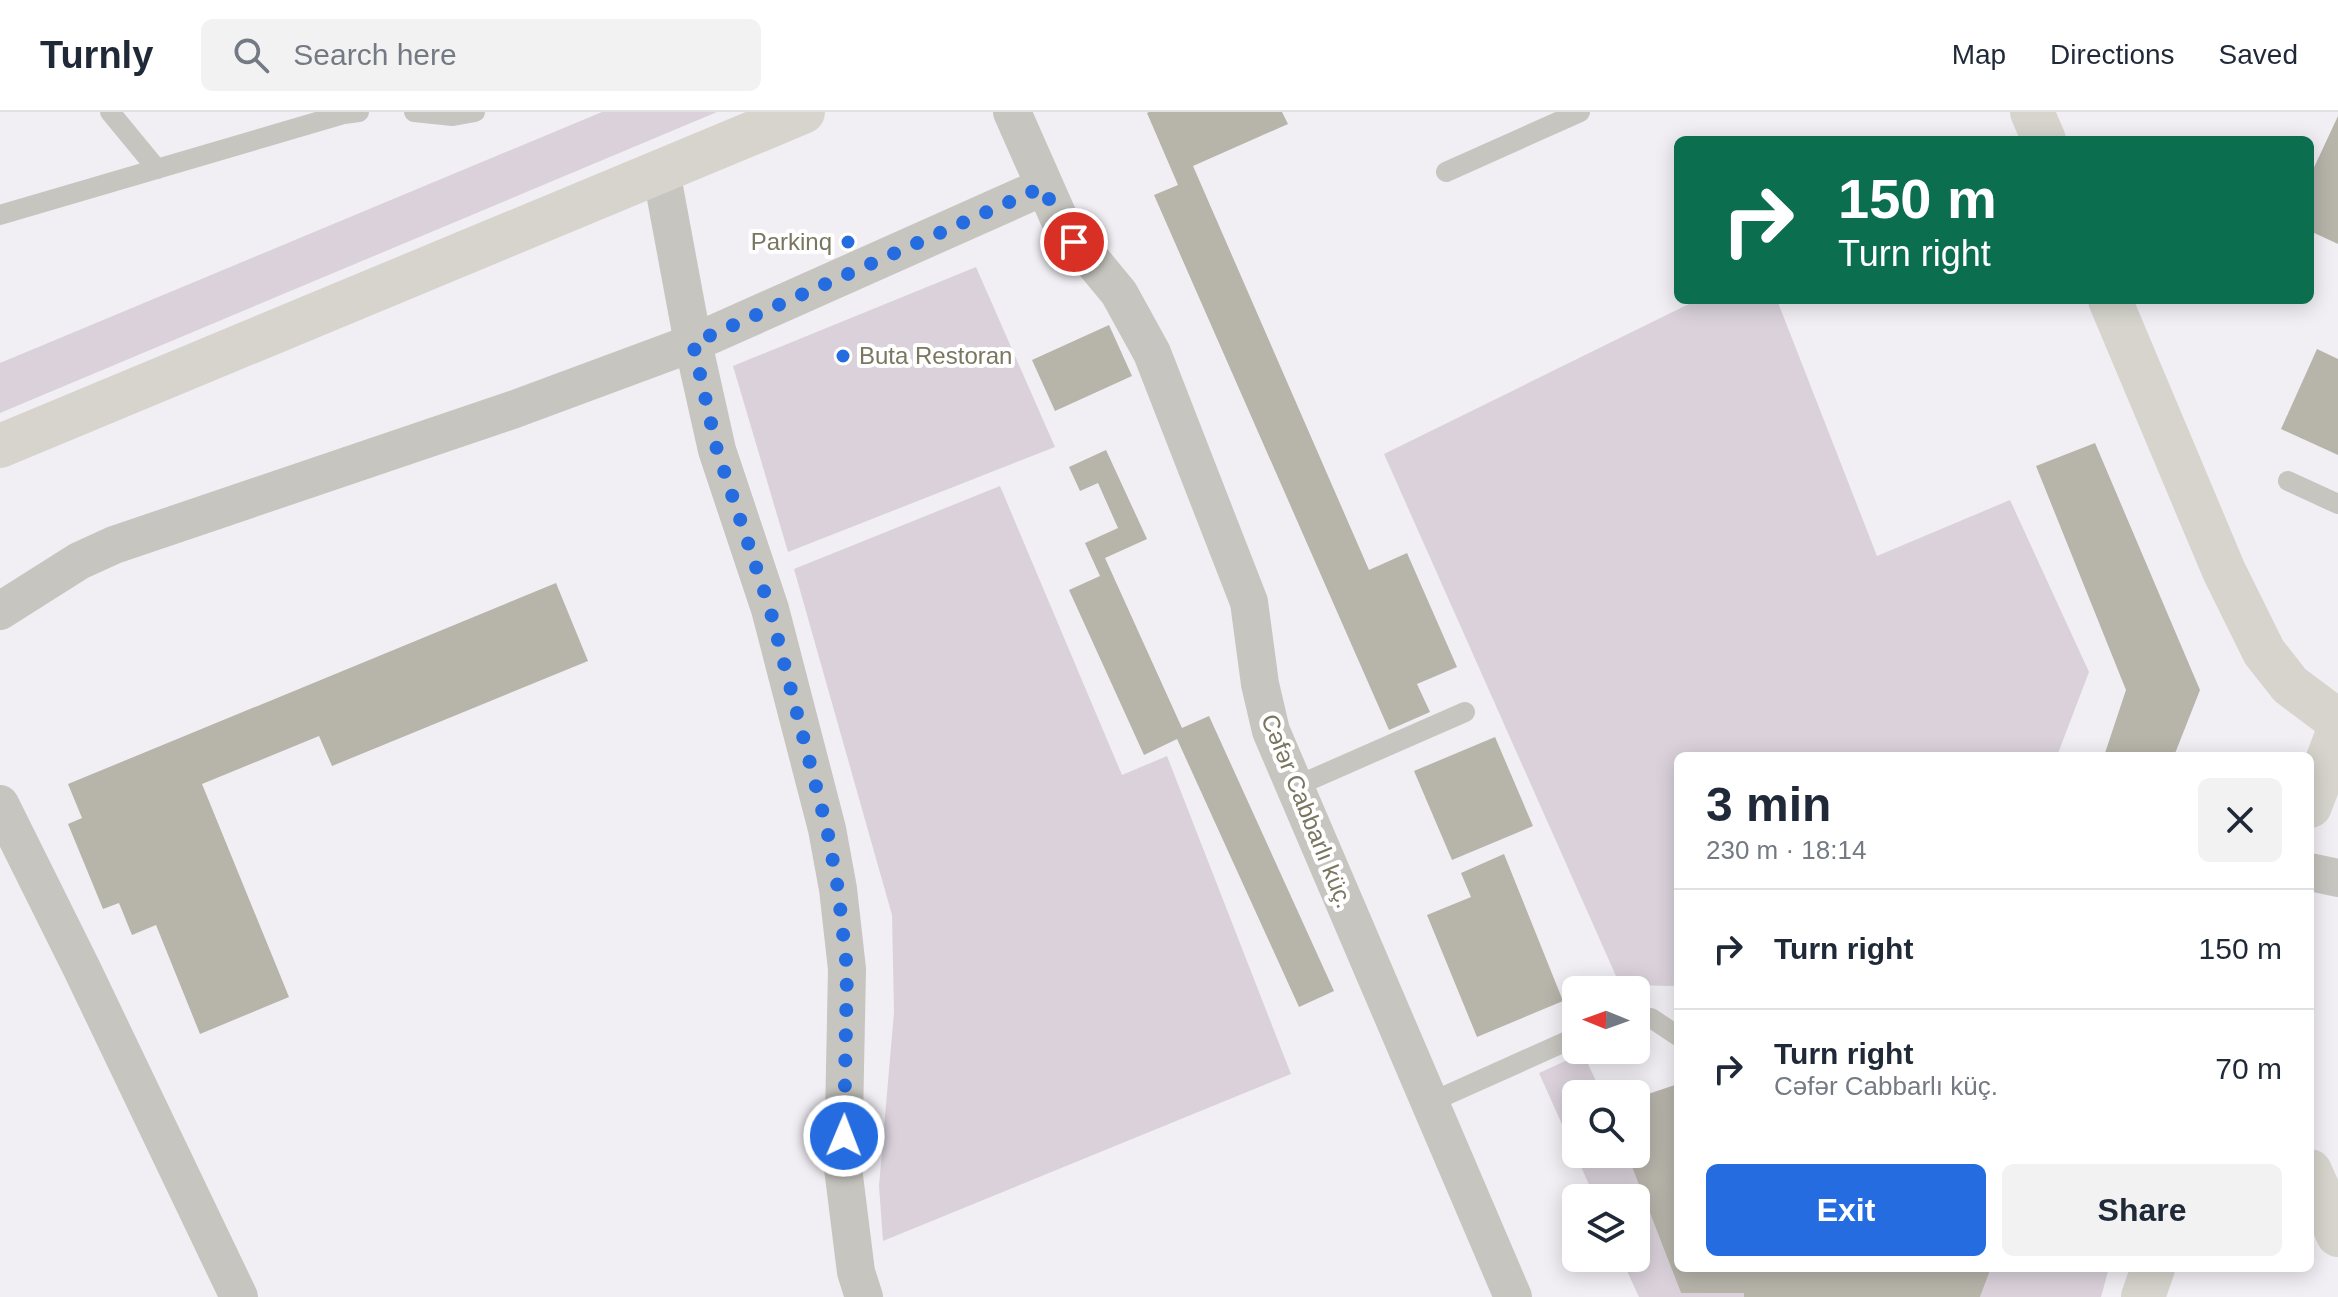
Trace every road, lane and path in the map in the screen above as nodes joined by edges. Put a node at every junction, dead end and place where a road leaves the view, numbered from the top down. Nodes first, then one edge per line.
1 (110, 112) edge
2 (414, 112) edge
3 (475, 112) edge
4 (803, 112) edge
5 (1012, 112) edge
6 (1580, 112) edge
7 (2032, 112) edge
8 (349, 113) edge
9 (2042, 136) edge
10 (157, 169) junction
11 (661, 171) junction
12 (1446, 172) dead end
13 (1043, 187) junction
14 (0, 215) edge
15 (2112, 304) edge
16 (693, 343) junction
17 (0, 446) edge
18 (2288, 481) dead end
19 (2338, 504) edge
20 (0, 611) edge
21 (1465, 712) dead end
22 (2338, 721) edge
23 (2338, 732) edge
24 (1294, 787) junction
25 (2314, 795) edge
26 (0, 804) edge
27 (2314, 873) edge
28 (2338, 878) edge
29 (1650, 1018) edge
30 (1674, 1033) edge
31 (1562, 1043) edge
32 (1429, 1103) junction
33 (2314, 1180) edge
34 (2338, 1235) edge
35 (2152, 1272) edge
36 (239, 1297) edge
37 (864, 1297) edge
38 (1513, 1297) edge
39 (2143, 1297) edge

1 - 10 lane
2 - 3 lane
4 - 11 main road
5 - 13 street, Cəfər Cabbarlı küç.
6 - 12 lane
7 - 9 main road
8 - 10 lane
10 - 14 lane
11 - 16 street
11 - 17 main road
13 - 16 street
13 - 24 street, Cəfər Cabbarlı küç.
15 - 22 main road
16 - 20 street
16 - 37 street
18 - 19 lane
21 - 24 lane
23 - 25 main road
24 - 32 street, Cəfər Cabbarlı küç.
26 - 36 street
27 - 28 street
29 - 30 lane
31 - 32 lane
32 - 38 street, Cəfər Cabbarlı küç.
33 - 34 main road
35 - 39 main road

